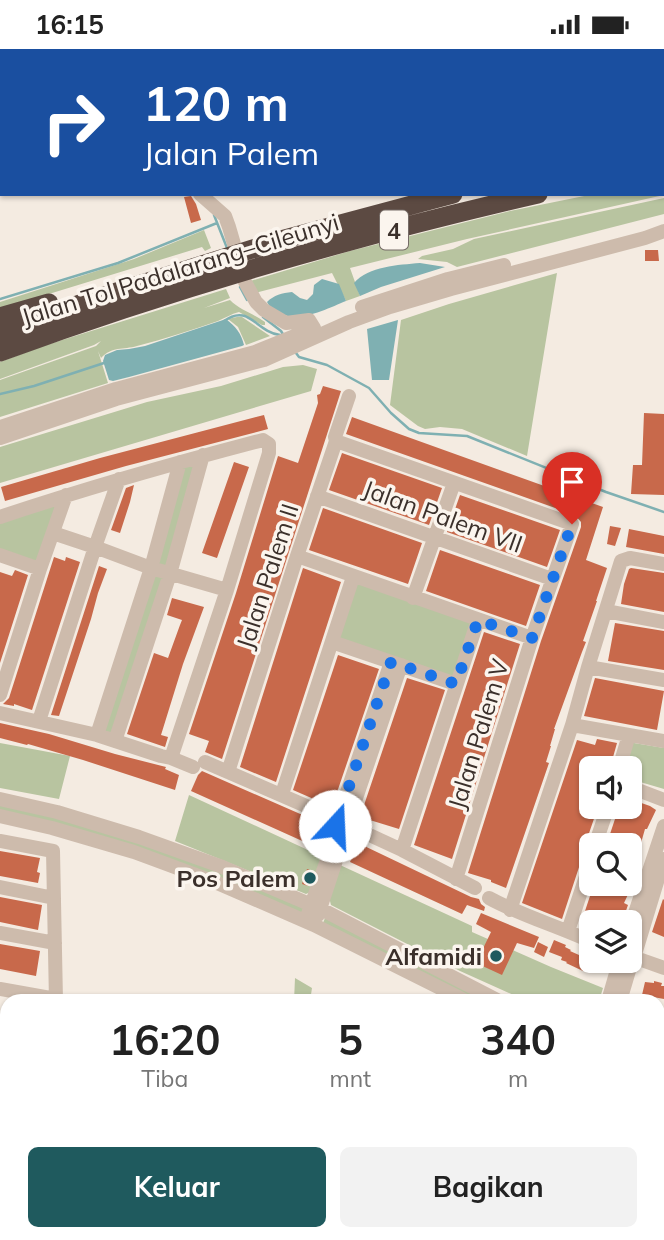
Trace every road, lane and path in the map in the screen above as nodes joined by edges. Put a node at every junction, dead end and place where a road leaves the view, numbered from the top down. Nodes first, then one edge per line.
1 (202, 196) edge
2 (445, 196) edge
3 (530, 196) edge
4 (664, 222) edge
5 (664, 231) edge
6 (247, 260) junction
7 (203, 274) junction
8 (137, 285) junction
9 (0, 317) edge
10 (314, 328) junction
11 (0, 333) edge
12 (297, 341) junction
13 (0, 352) edge
14 (262, 355) junction
15 (349, 395) dead end
16 (0, 427) edge
17 (0, 438) edge
18 (336, 441) junction
19 (204, 456) junction
20 (180, 462) junction
21 (120, 479) junction
22 (454, 483) junction
23 (66, 495) junction
24 (317, 496) junction
25 (0, 517) edge
26 (53, 533) junction
27 (435, 537) junction
28 (95, 547) junction
29 (0, 555) edge
30 (296, 557) junction
31 (664, 564) edge
32 (151, 568) junction
33 (40, 569) junction
34 (170, 574) junction
35 (353, 577) junction
36 (552, 579) junction
37 (227, 590) junction
38 (413, 598) junction
39 (606, 611) junction
40 (478, 620) junction
41 (664, 622) edge
42 (532, 638) junction
43 (332, 642) junction
44 (396, 664) junction
45 (588, 667) junction
46 (664, 680) edge
47 (456, 684) junction
48 (0, 695) edge
49 (0, 713) edge
50 (39, 721) junction
51 (572, 725) junction
52 (97, 735) junction
53 (629, 735) junction
54 (115, 741) junction
55 (664, 741) edge
56 (623, 756) edge
57 (171, 758) junction
58 (228, 772) junction
59 (642, 792) edge
60 (282, 794) junction
61 (0, 799) edge
62 (664, 800) edge
63 (0, 816) edge
64 (343, 823) junction
65 (664, 826) edge
66 (0, 841) edge
67 (402, 850) junction
68 (664, 859) edge
69 (456, 879) junction
70 (0, 887) edge
71 (475, 888) dead end
72 (580, 896) edge
73 (54, 898) junction
74 (489, 898) dead end
75 (316, 907) junction
76 (510, 910) junction
77 (636, 910) edge
78 (642, 919) edge
79 (310, 923) junction
80 (568, 931) junction
81 (0, 933) edge
82 (579, 936) edge
83 (55, 943) junction
84 (642, 961) edge
85 (664, 968) edge
86 (621, 973) edge
87 (625, 973) edge
88 (0, 979) edge
89 (0, 989) edge
90 (35, 994) edge
91 (47, 994) edge
92 (56, 994) edge
93 (452, 994) edge
94 (485, 994) edge
95 (611, 994) edge
96 (621, 994) edge

1 - 10 street
2 - 6 highway, Jalan Tol Padalarang–Cileunyi / 4
3 - 6 highway, Jalan Tol Padalarang–Cileunyi / 4
4 - 10 street
5 - 12 street
6 - 7 highway, Jalan Tol Padalarang–Cileunyi / 4
7 - 8 highway, Jalan Tol Padalarang–Cileunyi / 4
7 - 13 highway, Jalan Tol Padalarang–Cileunyi / 4
8 - 9 highway
8 - 11 highway, Jalan Tol Padalarang–Cileunyi / 4
10 - 12 street
12 - 14 street
14 - 16 street
14 - 17 street
15 - 18 street, Jalan Palem II
18 - 22 street
18 - 24 street, Jalan Palem II
19 - 20 street
19 - 34 street
19 - 37 street
20 - 21 street
20 - 32 street
21 - 23 street
21 - 28 street
22 - 27 street
22 - 36 street, Jalan Palem V
23 - 25 street
23 - 26 street
24 - 27 street, Jalan Palem VII
24 - 30 street, Jalan Palem II
26 - 28 street
26 - 33 street
27 - 36 street, Jalan Palem VII
27 - 38 street
28 - 32 street
28 - 50 street
29 - 33 street
30 - 35 street
30 - 58 street, Jalan Palem II
31 - 39 street
32 - 34 street
32 - 52 street
33 - 48 street
34 - 37 street
34 - 54 street
35 - 38 street
35 - 43 street
36 - 42 street, Jalan Palem V
37 - 57 street
38 - 40 street
39 - 41 street
39 - 45 street
40 - 42 street
40 - 47 street
42 - 69 street, Jalan Palem V
43 - 44 street
43 - 60 street
44 - 47 street
44 - 64 street
45 - 46 street
45 - 51 street
47 - 67 street
49 - 50 street
50 - 52 street
51 - 53 street
51 - 76 street
52 - 54 street
53 - 55 street
53 - 56 street
54 - 57 street
57 - 58 street
58 - 60 street
59 - 62 street
60 - 64 street
61 - 75 street
63 - 79 street
64 - 67 street
64 - 75 street
65 - 77 street
66 - 73 street
67 - 69 street
68 - 78 street
69 - 71 street
70 - 73 street
72 - 80 street
73 - 83 street
74 - 76 street
75 - 79 street
75 - 94 street
76 - 80 street
79 - 93 street
80 - 82 street
81 - 83 street
83 - 92 street
84 - 85 street
86 - 95 street
87 - 96 street
88 - 91 street
89 - 90 street

